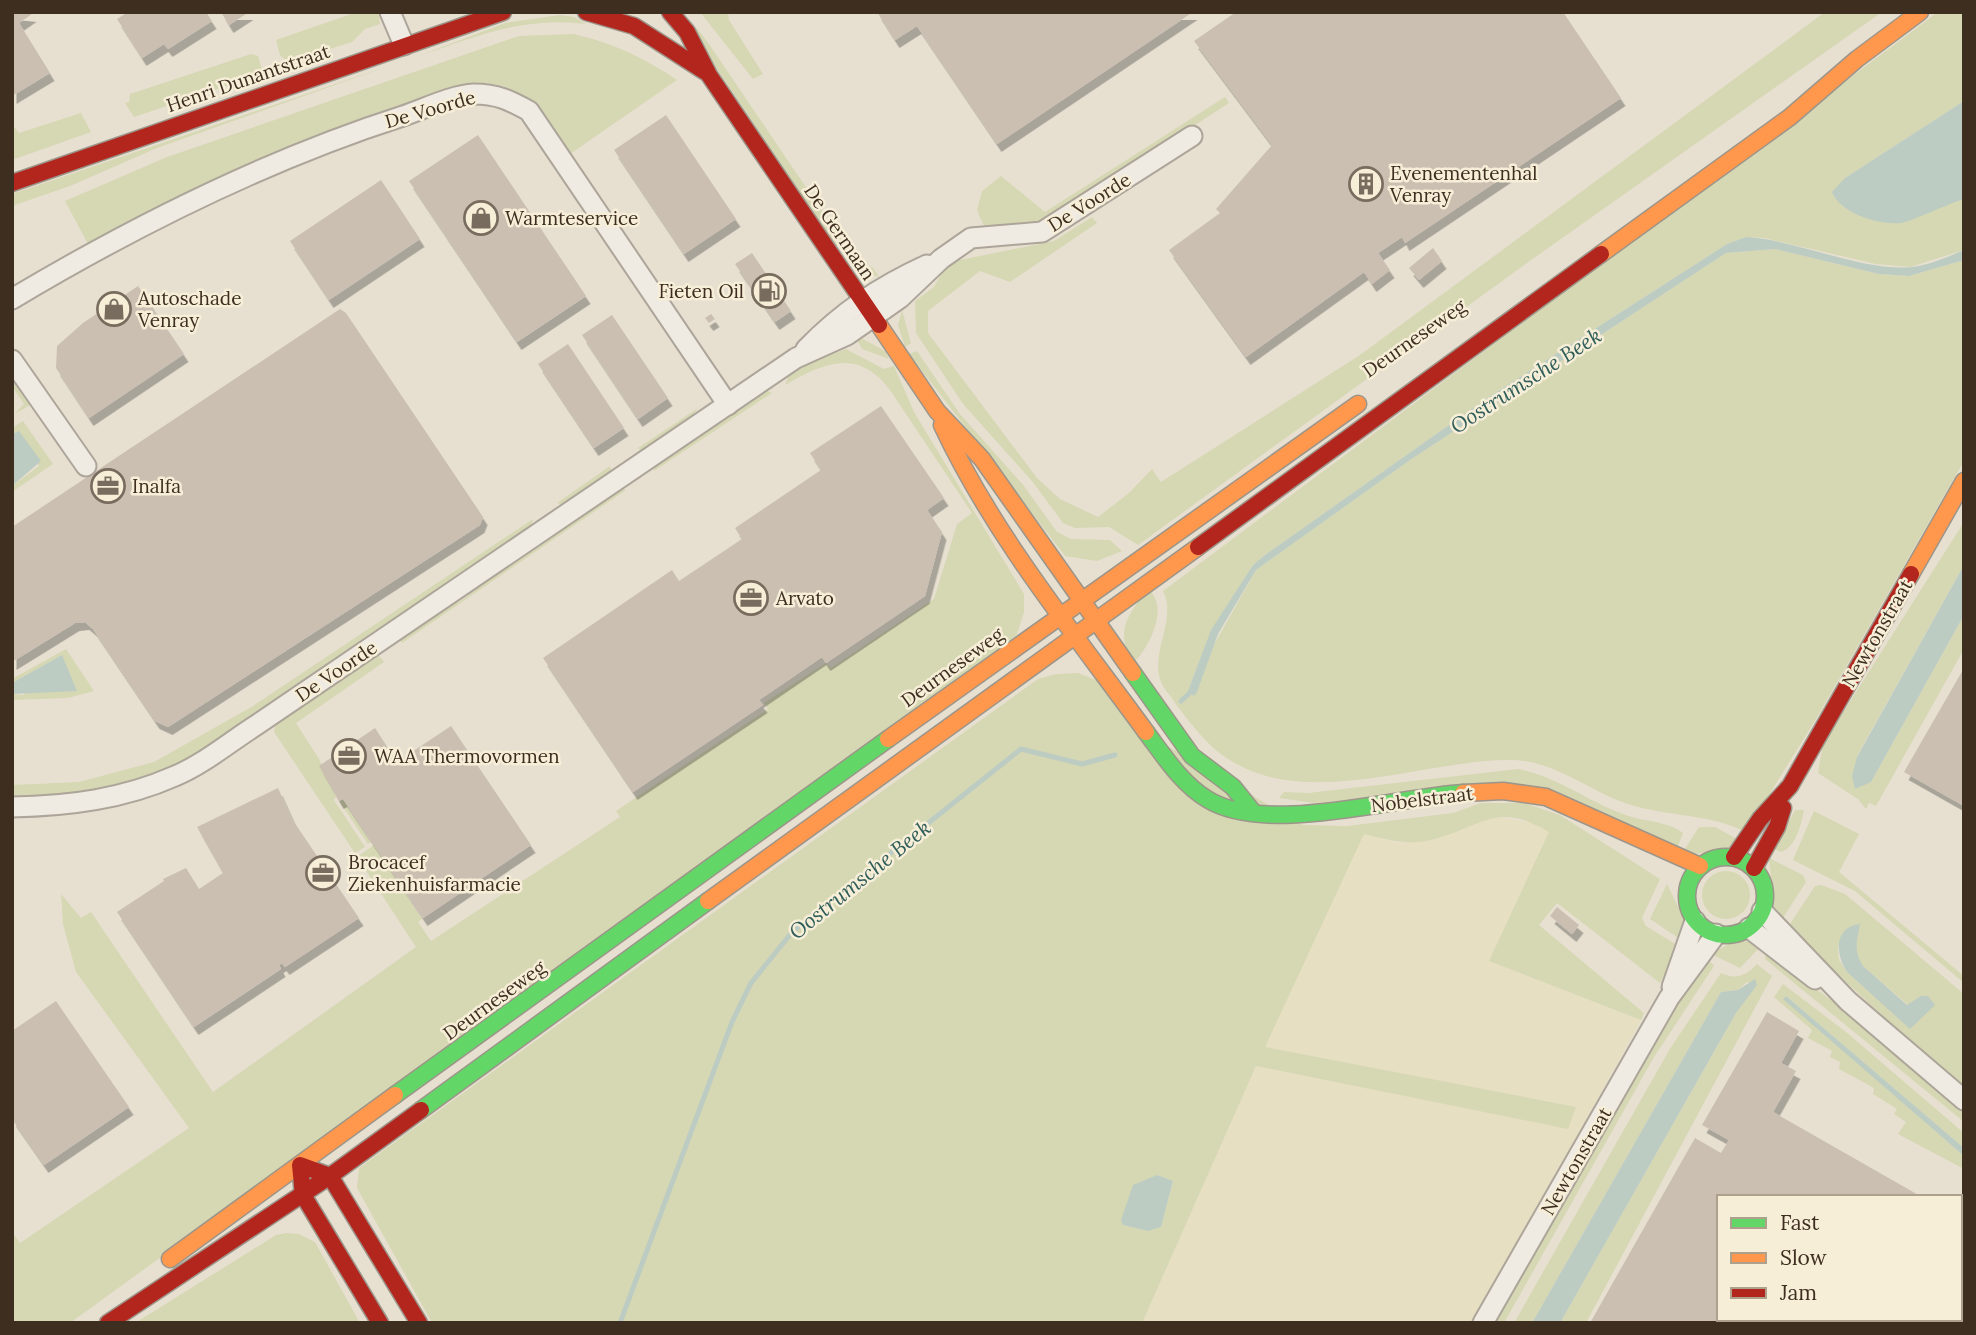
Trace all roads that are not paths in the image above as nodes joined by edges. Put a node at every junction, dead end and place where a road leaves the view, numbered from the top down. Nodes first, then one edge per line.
1 (390, 12) edge
2 (519, 12) edge
3 (586, 12) edge
4 (670, 12) edge
5 (1920, 12) edge
6 (500, 13) edge
7 (639, 19) edge
8 (404, 45) junction
9 (1857, 59) junction
10 (709, 75) junction
11 (1777, 105) dead end
12 (1192, 136) dead end
13 (12, 183) edge
14 (940, 259) junction
15 (12, 299) edge
16 (861, 299) junction
17 (873, 317) junction
18 (796, 358) junction
19 (12, 360) edge
20 (1366, 398) dead end
21 (727, 405) junction
22 (937, 411) junction
23 (86, 466) dead end
24 (1964, 481) edge
25 (1081, 601) junction
26 (1062, 615) junction
27 (1096, 621) junction
28 (1075, 634) junction
29 (1790, 786) junction
30 (12, 807) edge
31 (1253, 812) junction
32 (1587, 818) junction
33 (1734, 857) junction
34 (1648, 862) dead end
35 (1700, 866) junction
36 (1754, 868) junction
37 (1762, 911) junction
38 (1695, 921) junction
39 (1749, 928) junction
40 (1716, 934) junction
41 (1669, 998) junction
42 (1848, 1001) junction
43 (1964, 1100) edge
44 (300, 1165) junction
45 (330, 1176) junction
46 (303, 1195) junction
47 (158, 1268) dead end
48 (114, 1299) dead end
49 (92, 1315) dead end
50 (108, 1323) edge
51 (380, 1323) edge
52 (419, 1323) edge
53 (1483, 1323) edge

1 - 8 street
2 - 6 main road, Henri Dunantstraat
3 - 7 main road
4 - 10 main road, De Germaan
5 - 9 main road
6 - 8 main road, Henri Dunantstraat
7 - 10 main road, De Germaan
8 - 13 main road, Henri Dunantstraat
9 - 11 main road
9 - 27 main road
10 - 16 main road, De Germaan
12 - 14 street, De Voorde
14 - 16 street, De Voorde
14 - 17 street, De Voorde
15 - 21 street, De Voorde
16 - 17 main road, De Germaan
16 - 18 street, De Voorde
17 - 18 street, De Voorde
17 - 22 main road, De Germaan
18 - 21 street, De Voorde
19 - 23 street
20 - 25 main road, Deurneseweg
21 - 30 street, De Voorde
22 - 25 main road, De Germaan
22 - 26 main road, De Germaan
24 - 29 main road, Newtonstraat
25 - 26 main road, Deurneseweg
25 - 27 main road, De Germaan
26 - 28 main road, De Germaan
26 - 44 main road, Deurneseweg
27 - 28 main road
27 - 31 main road
28 - 31 main road, Nobelstraat
28 - 45 main road
29 - 33 main road, Newtonstraat
29 - 36 main road, Newtonstraat
31 - 32 main road, Nobelstraat
32 - 34 main road, Nobelstraat
32 - 35 main road, Nobelstraat
33 - 35 main road
33 - 36 main road
35 - 38 main road
36 - 37 main road
37 - 39 main road
37 - 42 street
38 - 40 main road
38 - 41 street, Newtonstraat
39 - 40 main road
39 - 42 street
40 - 41 street, Newtonstraat
41 - 53 street, Newtonstraat
42 - 43 street
44 - 45 main road
44 - 46 main road
44 - 47 main road, Deurneseweg
45 - 46 main road
45 - 52 main road
46 - 50 main road
46 - 51 main road
48 - 49 main road

